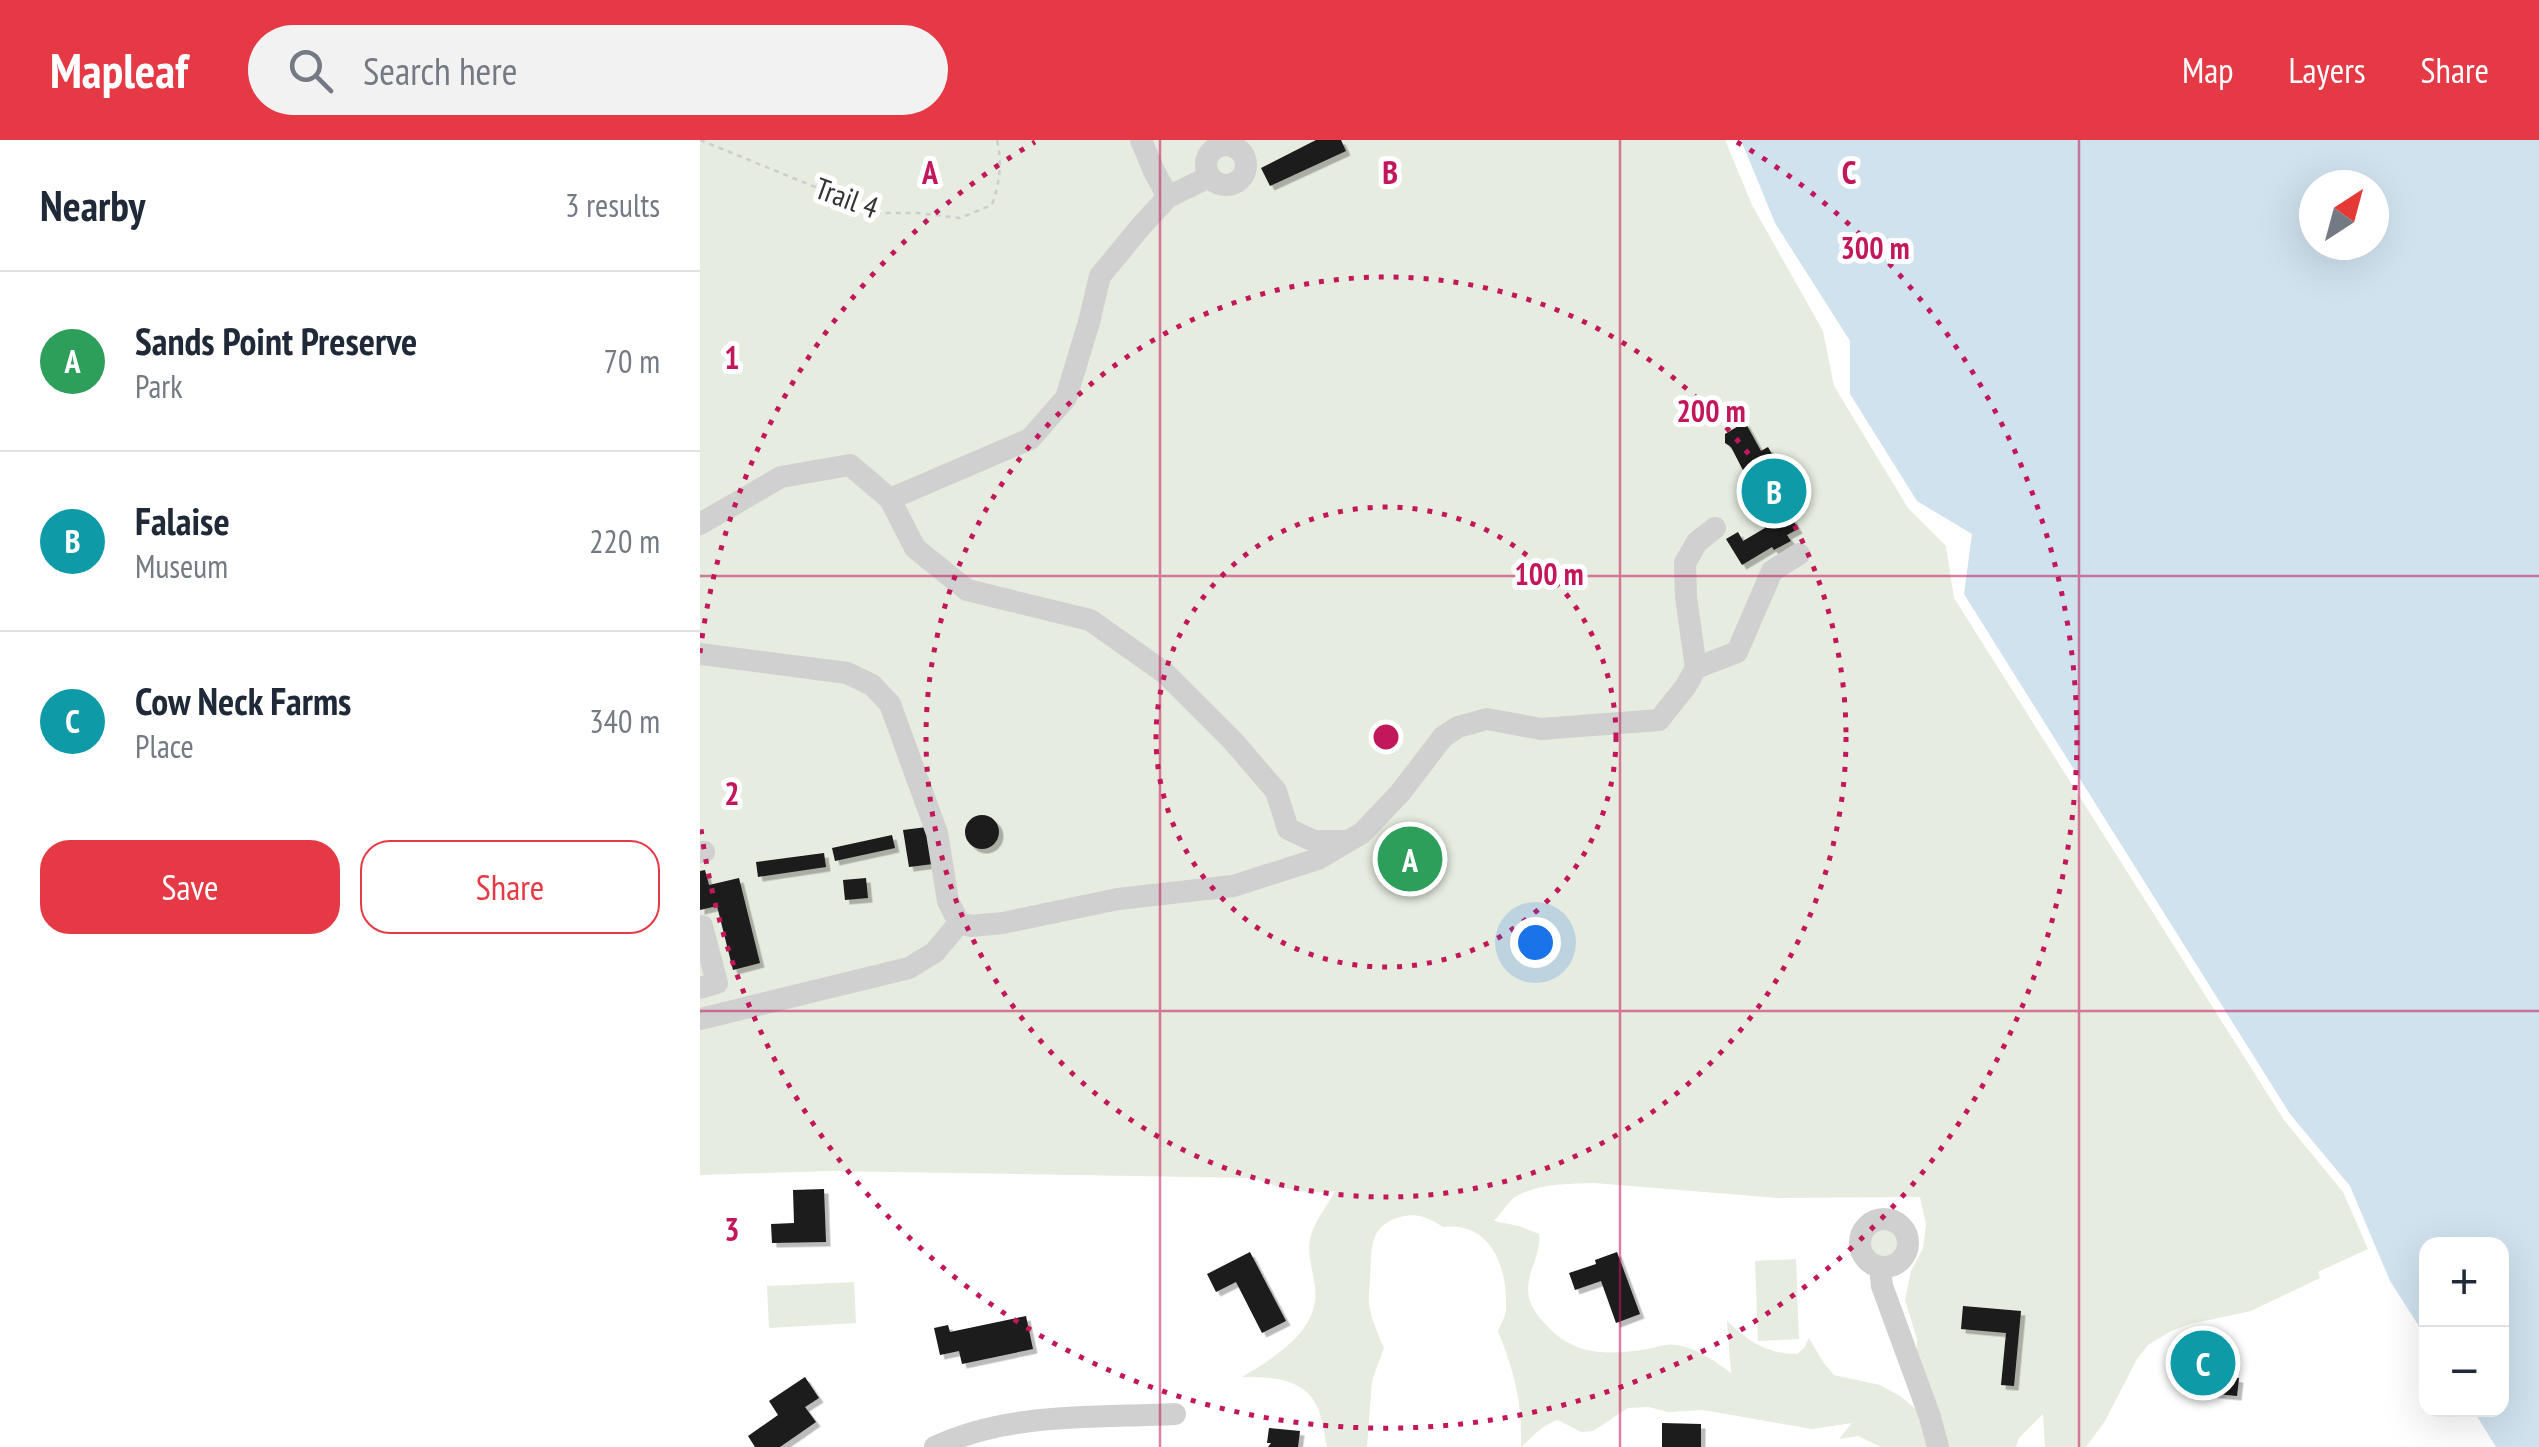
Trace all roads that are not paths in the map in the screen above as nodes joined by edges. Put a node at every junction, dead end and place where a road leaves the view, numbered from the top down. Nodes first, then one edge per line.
1 (1141, 140) edge
2 (1209, 177) dead end
3 (1168, 197) junction
4 (890, 498) junction
5 (700, 524) edge
6 (1716, 528) dead end
7 (1799, 554) dead end
8 (700, 654) edge
9 (1696, 668) junction
10 (1348, 842) junction
11 (958, 922) junction
12 (702, 926) edge
13 (703, 987) edge
14 (707, 1017) edge
15 (1880, 1267) dead end
16 (1176, 1414) dead end
17 (935, 1447) edge
18 (1938, 1447) edge

1 - 3 street
2 - 3 street
3 - 4 street
4 - 5 street
4 - 10 street
6 - 9 street
7 - 9 street
8 - 11 street
9 - 10 street
10 - 11 street
11 - 14 street
12 - 13 street
13 - 14 street
15 - 18 street
16 - 17 street

